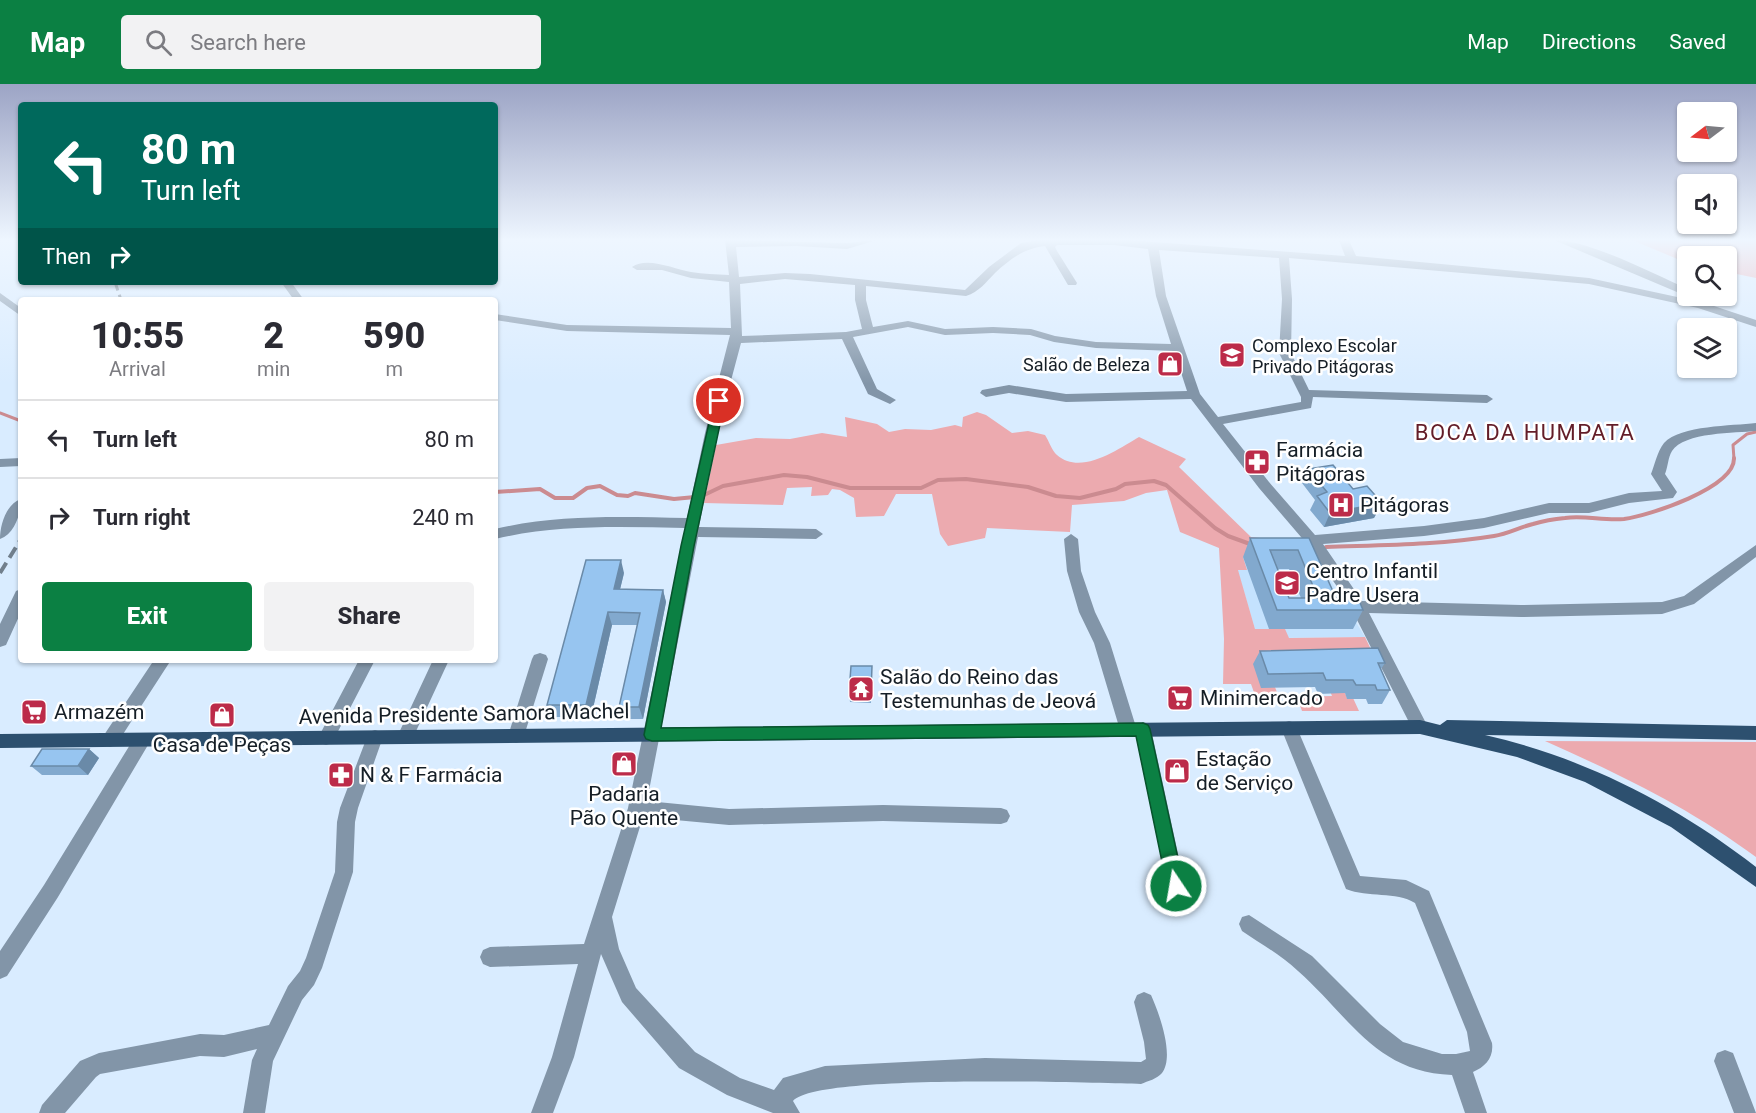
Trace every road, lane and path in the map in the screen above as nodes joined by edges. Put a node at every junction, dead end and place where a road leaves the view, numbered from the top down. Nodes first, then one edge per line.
1 (734, 288) edge
2 (860, 288) edge
3 (914, 288) edge
4 (976, 288) edge
5 (1160, 288) edge
6 (1286, 288) edge
7 (1622, 288) edge
8 (0, 296) edge
9 (1715, 306) edge
10 (18, 311) edge
11 (498, 316) edge
12 (1753, 323) edge
13 (868, 331) junction
14 (846, 334) junction
15 (1756, 334) edge
16 (737, 336) junction
17 (1178, 348) junction
18 (986, 393) dead end
19 (1304, 393) junction
20 (1194, 395) junction
21 (1487, 399) dead end
22 (890, 400) dead end
23 (1213, 422) junction
24 (1756, 427) edge
25 (18, 462) edge
26 (0, 463) edge
27 (18, 508) edge
28 (692, 527) junction
29 (498, 533) edge
30 (0, 534) edge
31 (816, 534) dead end
32 (1071, 539) dead end
33 (1312, 540) junction
34 (1756, 550) edge
35 (18, 602) edge
36 (1358, 607) junction
37 (0, 641) edge
38 (540, 658) dead end
39 (161, 663) edge
40 (365, 663) edge
41 (440, 663) edge
42 (1420, 727) junction
43 (1289, 728) junction
44 (1135, 730) junction
45 (1756, 733) edge
46 (652, 735) junction
47 (516, 736) junction
48 (375, 737) junction
49 (405, 737) junction
50 (326, 738) junction
51 (110, 740) junction
52 (142, 740) junction
53 (0, 741) edge
54 (637, 808) junction
55 (1001, 816) dead end
56 (1756, 878) edge
57 (1176, 886) dead end
58 (603, 918) junction
59 (1249, 924) dead end
60 (591, 954) junction
61 (490, 957) dead end
62 (0, 969) edge
63 (1144, 1002) dead end
64 (275, 1034) junction
65 (1725, 1060) dead end
66 (1460, 1066) junction
67 (784, 1107) edge
68 (50, 1113) edge
69 (254, 1113) edge
70 (542, 1113) edge
71 (1476, 1113) edge
72 (1745, 1113) edge

1 - 16 street
2 - 13 street
3 - 4 street
5 - 17 street
6 - 19 street
7 - 12 street
8 - 10 street
9 - 12 street
11 - 16 street
12 - 15 street
13 - 14 street
13 - 17 street
14 - 16 street
14 - 22 street
16 - 28 street
17 - 20 street
18 - 20 street
19 - 21 street
19 - 23 street
20 - 23 street
23 - 33 street
24 - 33 street
25 - 26 street
27 - 30 street
28 - 29 street
28 - 31 street
28 - 46 street
32 - 44 street
33 - 36 street
34 - 36 street
35 - 37 street
36 - 42 street
38 - 47 street
39 - 51 street
40 - 50 street
41 - 49 street
42 - 43 main road, Avenida Presidente Samora Machel
42 - 45 main road
42 - 56 main road, Avenida Presidente Samora Machel
43 - 44 main road, Avenida Presidente Samora Machel
43 - 66 street
44 - 46 main road, Avenida Presidente Samora Machel
44 - 57 street
46 - 47 main road, Avenida Presidente Samora Machel
46 - 54 street
47 - 49 main road, Avenida Presidente Samora Machel
48 - 49 main road, Avenida Presidente Samora Machel
48 - 50 main road, Avenida Presidente Samora Machel
48 - 64 street
50 - 52 main road, Avenida Presidente Samora Machel
51 - 52 main road, Avenida Presidente Samora Machel
51 - 53 main road, Avenida Presidente Samora Machel
52 - 62 street
54 - 55 street
54 - 58 street
58 - 60 street
58 - 67 street
59 - 66 street
60 - 61 street
60 - 70 street
63 - 67 street
64 - 68 street
64 - 69 street
65 - 72 street
66 - 71 street

